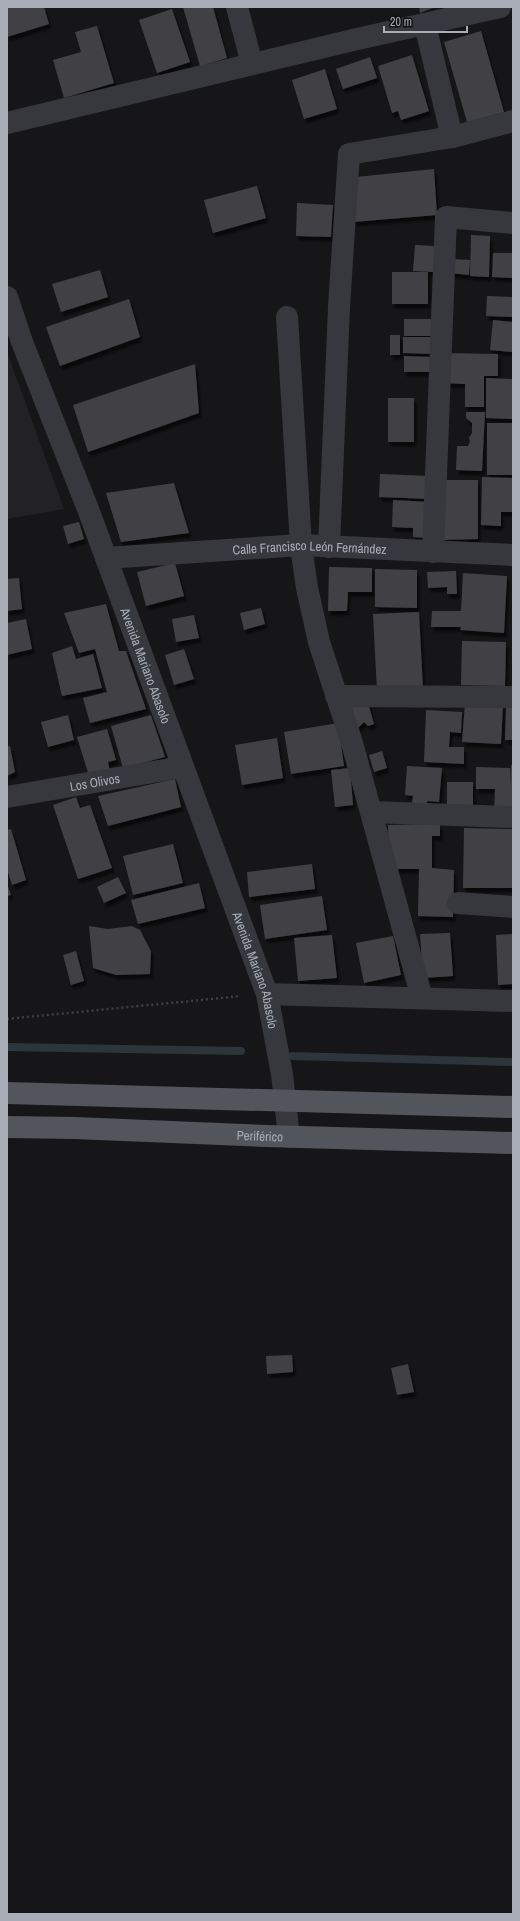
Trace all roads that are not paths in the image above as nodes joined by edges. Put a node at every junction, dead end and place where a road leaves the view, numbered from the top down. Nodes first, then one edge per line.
1 (236, 7) edge
2 (500, 7) edge
3 (477, 10) edge
4 (425, 25) junction
5 (252, 64) junction
6 (513, 121) edge
7 (7, 123) edge
8 (452, 137) junction
9 (513, 223) edge
10 (7, 297) edge
11 (287, 317) dead end
12 (301, 545) junction
13 (329, 546) junction
14 (433, 552) junction
15 (513, 555) edge
16 (106, 558) junction
17 (336, 696) junction
18 (513, 697) edge
19 (182, 767) junction
20 (7, 796) edge
21 (371, 812) junction
22 (513, 817) edge
23 (458, 903) dead end
24 (513, 907) edge
25 (267, 994) junction
26 (422, 998) junction
27 (513, 1001) edge
28 (7, 1093) edge
29 (285, 1102) junction
30 (513, 1107) edge
31 (7, 1127) edge
32 (289, 1137) junction
33 (513, 1144) edge

1 - 5 street
2 - 3 street
3 - 4 street
4 - 5 street
4 - 8 street
5 - 7 street
6 - 8 street
8 - 13 street
9 - 14 street
10 - 16 street, Avenida Mariano Abasolo
11 - 12 street
12 - 13 street, Calle Francisco León Fernández
12 - 16 street, Calle Francisco León Fernández
12 - 17 street
13 - 14 street, Calle Francisco León Fernández
14 - 15 street, Calle Francisco León Fernández
16 - 19 street, Avenida Mariano Abasolo
17 - 18 street
17 - 21 street
19 - 20 street, Los Olivos
19 - 25 street, Avenida Mariano Abasolo
21 - 22 street
21 - 26 street
23 - 24 street
25 - 26 street
25 - 29 street, Avenida Mariano Abasolo
26 - 27 street
28 - 29 main road
29 - 30 main road
29 - 32 street, Avenida Mariano Abasolo
31 - 32 main road, Periférico
32 - 33 main road, Periférico

